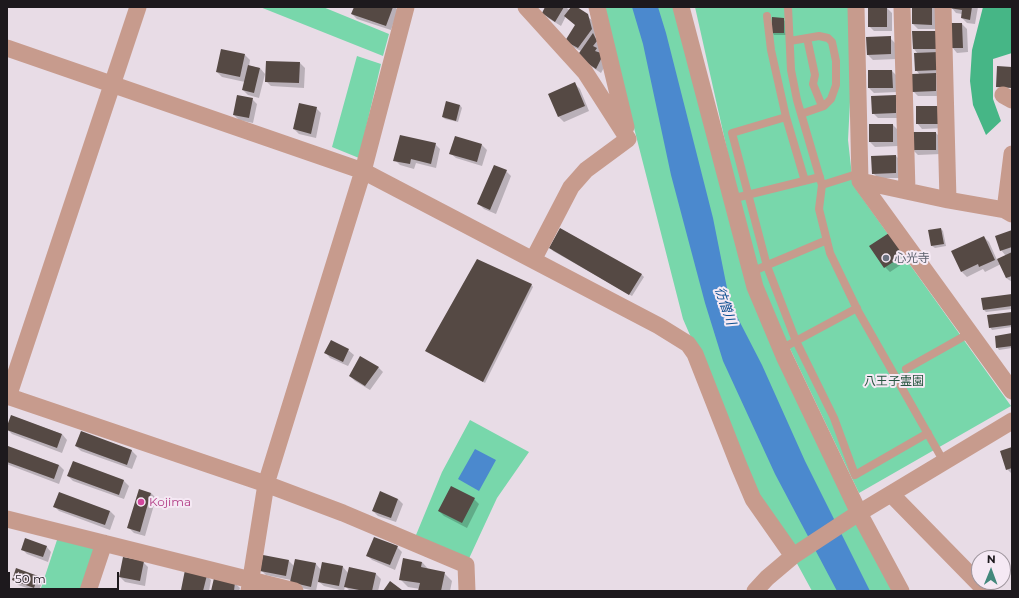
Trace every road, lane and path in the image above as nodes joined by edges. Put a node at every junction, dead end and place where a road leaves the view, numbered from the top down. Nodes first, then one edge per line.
1 (138, 7) edge
2 (406, 7) edge
3 (526, 7) edge
4 (597, 7) edge
5 (681, 7) edge
6 (788, 7) edge
7 (856, 7) edge
8 (902, 7) edge
9 (943, 7) edge
10 (767, 16) dead end
11 (807, 38) junction
12 (790, 41) junction
13 (7, 48) edge
14 (112, 85) junction
15 (822, 106) junction
16 (801, 114) junction
17 (786, 117) junction
18 (628, 139) junction
19 (1012, 154) edge
20 (363, 171) junction
21 (860, 177) junction
22 (805, 181) junction
23 (821, 181) junction
24 (907, 191) junction
25 (748, 195) junction
26 (731, 199) junction
27 (948, 200) junction
28 (1008, 212) edge
29 (827, 240) junction
30 (532, 260) junction
31 (767, 266) junction
32 (751, 272) junction
33 (857, 308) junction
34 (970, 333) junction
35 (796, 341) junction
36 (781, 349) junction
37 (906, 368) dead end
38 (1012, 391) edge
39 (7, 397) edge
40 (1012, 421) edge
41 (928, 433) junction
42 (944, 462) junction
43 (266, 484) junction
44 (891, 494) junction
45 (856, 515) junction
46 (7, 519) edge
47 (104, 543) junction
48 (793, 556) junction
49 (250, 586) edge
50 (88, 591) edge
51 (295, 591) edge
52 (468, 591) edge
53 (755, 591) edge
54 (901, 591) edge
55 (986, 591) edge

1 - 14 street
2 - 20 street
3 - 18 street
4 - 18 street
5 - 26 street
6 - 12 lane
7 - 21 street
8 - 24 street
9 - 27 street
10 - 17 lane
11 - 12 lane
11 - 15 lane
11 - 15 lane
12 - 16 lane
13 - 14 street
14 - 20 street
14 - 39 street
15 - 16 lane
16 - 23 lane
17 - 22 lane
17 - 25 lane
18 - 30 street
19 - 28 street
20 - 30 street
20 - 43 street
21 - 23 lane
21 - 24 street
21 - 34 street
22 - 23 lane
22 - 25 lane
23 - 29 lane
24 - 27 street
25 - 26 lane
25 - 31 lane
26 - 32 street
27 - 28 street
29 - 31 lane
29 - 33 lane
30 - 48 street
31 - 32 lane
31 - 35 lane
32 - 36 street
33 - 35 lane
33 - 41 lane
34 - 37 lane
34 - 38 street
35 - 36 lane
35 - 41 lane
36 - 45 street
39 - 43 street
40 - 42 street
41 - 42 lane
42 - 44 street
43 - 49 street
43 - 52 street
44 - 45 street
44 - 55 street
45 - 48 street
45 - 54 street
46 - 47 street
47 - 49 street
47 - 50 street
48 - 53 street
49 - 51 street

